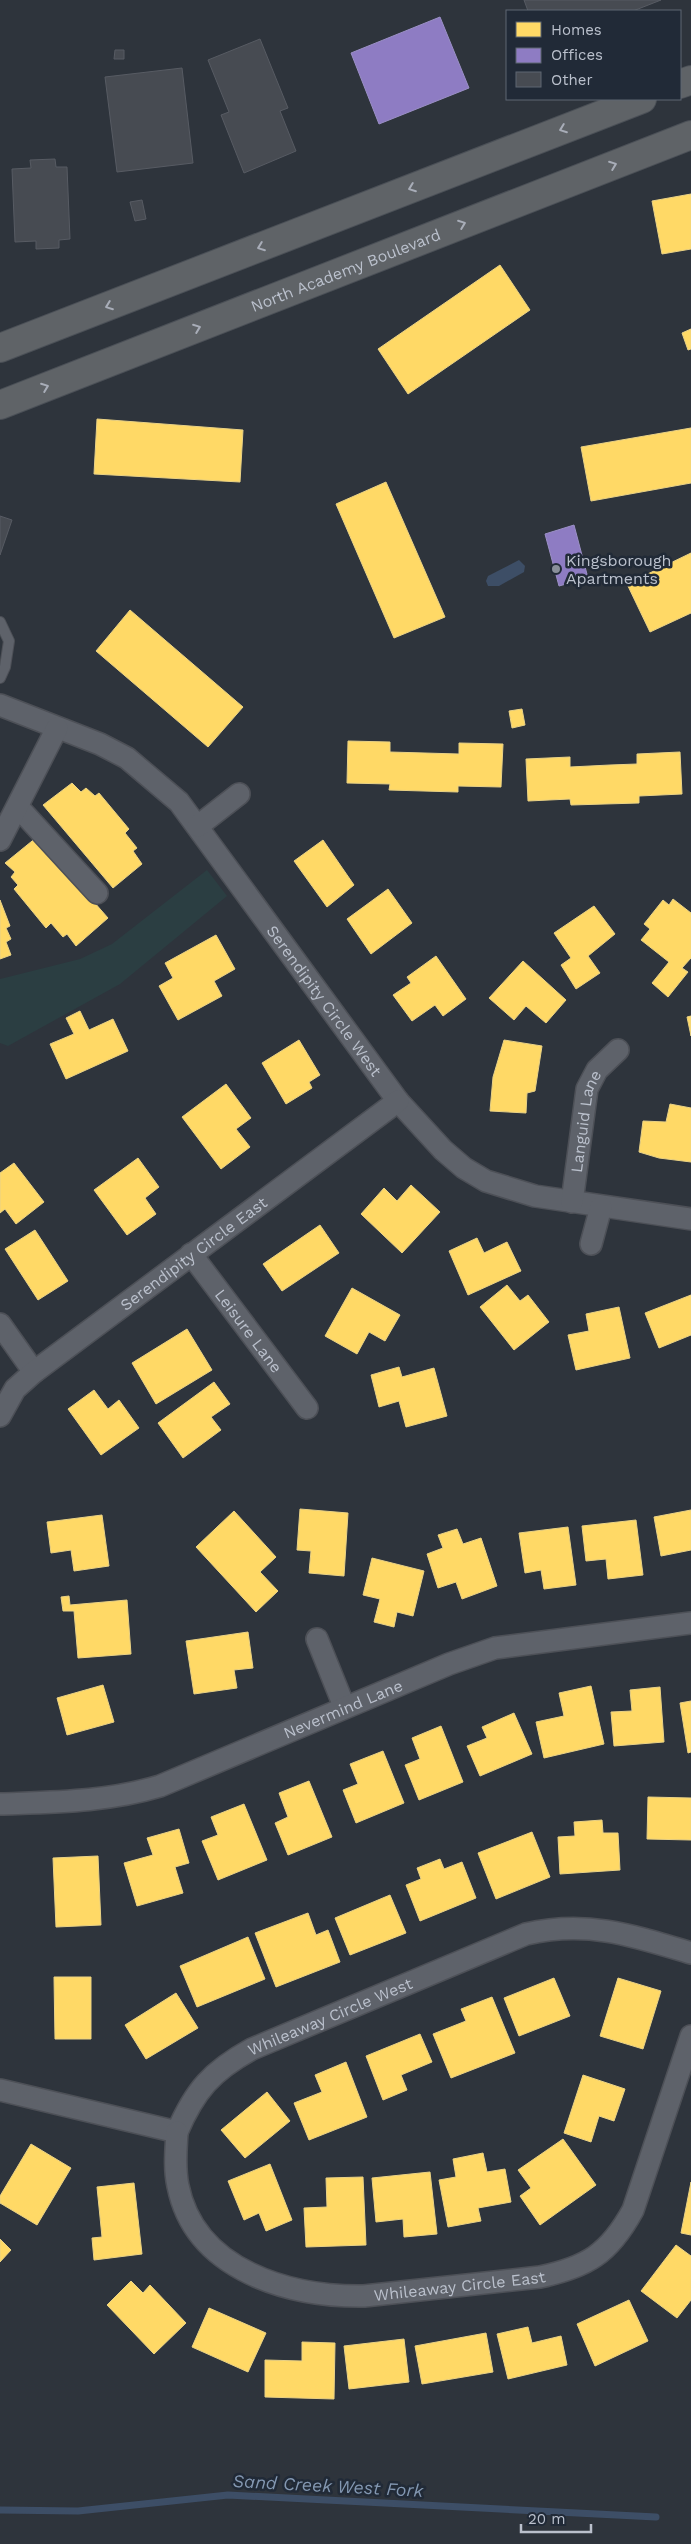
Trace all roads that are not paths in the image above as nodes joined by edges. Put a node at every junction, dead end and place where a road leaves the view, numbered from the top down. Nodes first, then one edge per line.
1 (639, 100) edge
2 (691, 135) edge
3 (0, 348) edge
4 (0, 405) edge
5 (0, 622) edge
6 (0, 678) edge
7 (0, 705) edge
8 (56, 728) junction
9 (239, 794) dead end
10 (18, 807) junction
11 (198, 826) junction
12 (0, 840) edge
13 (97, 893) dead end
14 (618, 1050) dead end
15 (398, 1101) junction
16 (572, 1202) junction
17 (600, 1207) junction
18 (691, 1219) edge
19 (591, 1244) dead end
20 (191, 1254) junction
21 (0, 1324) edge
22 (34, 1372) junction
23 (307, 1408) dead end
24 (0, 1416) edge
25 (691, 1622) edge
26 (317, 1639) dead end
27 (344, 1706) junction
28 (0, 1804) edge
29 (691, 1953) edge
30 (691, 2036) edge
31 (0, 2090) edge
32 (177, 2132) junction

1 -> 3 highway
4 -> 2 highway, North Academy Boulevard
5 - 6 lane
7 - 8 street, Serendipity Circle West
8 - 10 street
8 - 11 street, Serendipity Circle West
9 - 11 street
10 - 12 street
10 - 13 street
11 - 15 street, Serendipity Circle West
14 - 16 street, Languid Lane
15 - 16 street, Serendipity Circle West
15 - 20 street, Serendipity Circle East
16 - 17 street, Serendipity Circle West
17 - 18 street, Serendipity Circle West
17 - 19 street
20 - 22 street, Serendipity Circle East
20 - 23 street, Leisure Lane
21 - 22 street
22 - 24 street, Serendipity Circle East
25 - 27 street, Nevermind Lane
26 - 27 street
27 - 28 street, Nevermind Lane
29 - 32 street, Whileaway Circle West
30 - 32 street, Whileaway Circle East
31 - 32 street

